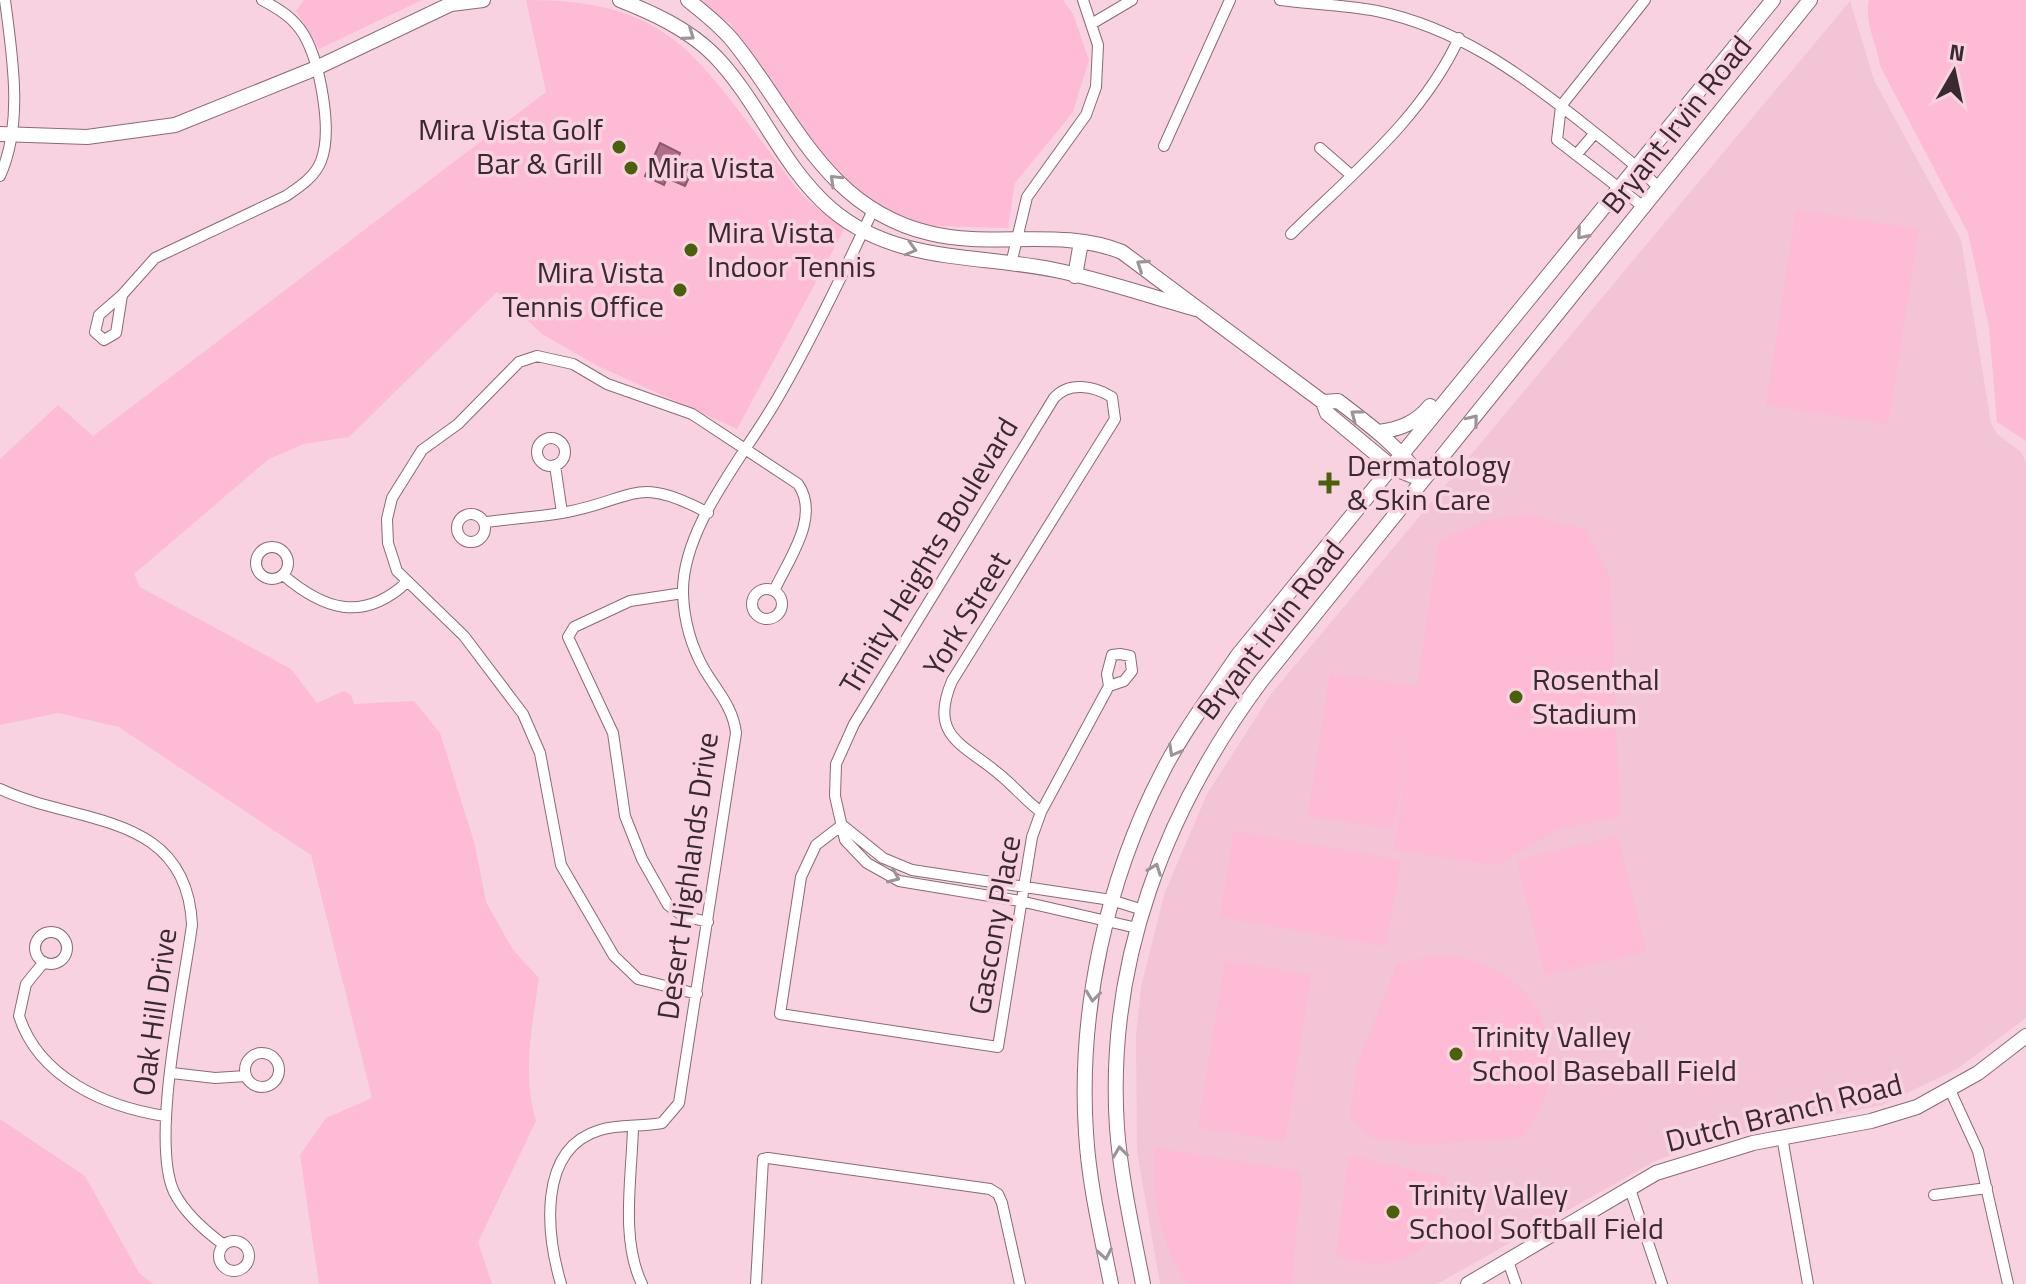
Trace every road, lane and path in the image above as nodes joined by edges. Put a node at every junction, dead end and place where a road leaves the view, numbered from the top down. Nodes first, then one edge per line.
1 (5, 0) edge
2 (262, 0) edge
3 (483, 0) edge
4 (620, 0) edge
5 (688, 0) edge
6 (1083, 0) edge
7 (1132, 0) edge
8 (1230, 0) edge
9 (1280, 0) edge
10 (1645, 0) edge
11 (1773, 0) edge
12 (1810, 0) edge
13 (452, 2) edge
14 (1093, 23) junction
15 (1459, 38) junction
16 (314, 69) junction
17 (1561, 106) junction
18 (1595, 133) junction
19 (5, 134) edge
20 (1164, 146) dead end
21 (1320, 148) dead end
22 (1576, 155) junction
23 (1639, 167) junction
24 (1351, 175) junction
25 (0, 176) edge
26 (1659, 188) junction
27 (1620, 189) junction
28 (1645, 208) junction
29 (873, 210) junction
30 (863, 231) junction
31 (1291, 234) dead end
32 (1016, 237) junction
33 (1081, 242) junction
34 (1011, 264) junction
35 (1075, 276) junction
36 (122, 295) dead end
37 (1204, 312) junction
38 (1475, 362) junction
39 (1323, 402) junction
40 (1115, 419) joint
41 (1379, 432) junction
42 (744, 449) junction
43 (1404, 454) junction
44 (555, 465) dead end
45 (1393, 468) junction
46 (1423, 480) junction
47 (562, 513) junction
48 (708, 513) junction
49 (487, 522) dead end
50 (283, 575) dead end
51 (406, 583) junction
52 (774, 591) dead end
53 (683, 593) junction
54 (1109, 686) dead end
55 (0, 789) edge
56 (1041, 812) junction
57 (842, 825) junction
58 (1022, 887) junction
59 (1111, 900) junction
60 (1020, 901) junction
61 (1143, 910) junction
62 (1107, 919) junction
63 (708, 922) junction
64 (1137, 928) junction
65 (44, 962) dead end
66 (697, 994) junction
67 (2026, 1036) edge
68 (172, 1073) junction
69 (246, 1076) dead end
70 (1950, 1090) junction
71 (165, 1116) junction
72 (633, 1127) junction
73 (1782, 1137) junction
74 (1987, 1188) junction
75 (1630, 1189) junction
76 (1934, 1195) dead end
77 (224, 1245) dead end
78 (1508, 1261) junction
79 (561, 1284) edge
80 (642, 1284) edge
81 (756, 1284) edge
82 (1020, 1284) edge
83 (1111, 1284) edge
84 (1143, 1284) edge
85 (1468, 1284) edge
86 (1516, 1284) edge
87 (1662, 1284) edge
88 (1808, 1284) edge
89 (2008, 1284) edge

1 - 19 street
2 - 16 street
3 - 13 main road
4 -> 30 main road
29 -> 5 main road
6 - 14 street
7 - 14 street
8 - 20 street
9 - 15 street
10 - 17 street
11 - 23 main road, Bryant Irvin Road
12 - 26 main road, Bryant Irvin Road
13 - 16 main road
14 - 32 street
15 - 17 street
15 - 24 street
16 - 19 main road
16 - 36 street
17 - 18 street
17 - 22 street
18 - 22 street
18 - 23 street
19 - 25 street
21 - 24 street
22 - 27 street
23 - 26 street
23 - 27 main road, Bryant Irvin Road
24 - 31 street
26 - 28 main road, Bryant Irvin Road
27 - 28 street
27 -> 38 main road, Bryant Irvin Road
46 -> 28 main road, Bryant Irvin Road
29 - 30 street, Desert Highlands Drive
29 - 32 main road
30 -> 34 main road
30 - 42 street, Desert Highlands Drive
32 - 33 main road
32 - 34 street
33 - 35 main road
37 -> 33 main road
34 - 35 main road
35 - 37 main road
37 - 39 main road
38 - 41 main road
38 - 43 main road, Bryant Irvin Road
41 -> 39 main road
39 - 45 main road
40 - 56 street, York Street
40 - 57 street, Trinity Heights Boulevard
41 - 43 main road
42 - 48 street, Desert Highlands Drive
42 - 51 street
42 - 52 street
43 - 45 main road, Bryant Irvin Road
43 - 46 main road
44 - 47 street
45 - 46 main road
45 -> 59 main road, Bryant Irvin Road
61 -> 46 main road, Bryant Irvin Road
47 - 48 street
47 - 49 street
48 - 53 street, Desert Highlands Drive
50 - 51 street
51 - 66 street
53 - 63 street, Desert Highlands Drive
53 - 63 street
54 - 56 street, Gascony Place
55 - 68 street, Oak Hill Drive
56 - 58 street, Gascony Place
57 - 58 street
57 -> 60 street, Trinity Heights Boulevard
57 - 60 street, Gascony Place
58 - 59 street
58 - 60 street, Gascony Place
59 - 61 street
59 - 62 main road, Bryant Irvin Road
60 - 62 street, Trinity Heights Boulevard
61 - 64 main road, Bryant Irvin Road
62 - 64 street, Trinity Heights Boulevard
62 -> 83 main road, Bryant Irvin Road
63 - 66 street, Desert Highlands Drive
84 -> 64 main road, Bryant Irvin Road
65 - 71 street
66 - 72 street, Desert Highlands Drive
67 - 70 main road, Dutch Branch Road
68 - 69 street
68 - 71 street, Oak Hill Drive
70 - 73 main road, Dutch Branch Road
70 - 74 street
71 - 77 street, Oak Hill Drive
72 - 79 street, Desert Highlands Drive
72 - 80 street
73 - 75 main road, Dutch Branch Road
73 - 88 street
74 - 76 street
74 - 89 street
75 - 78 main road, Dutch Branch Road
75 - 87 street
78 - 85 main road, Dutch Branch Road
78 - 86 street
81 - 82 street

